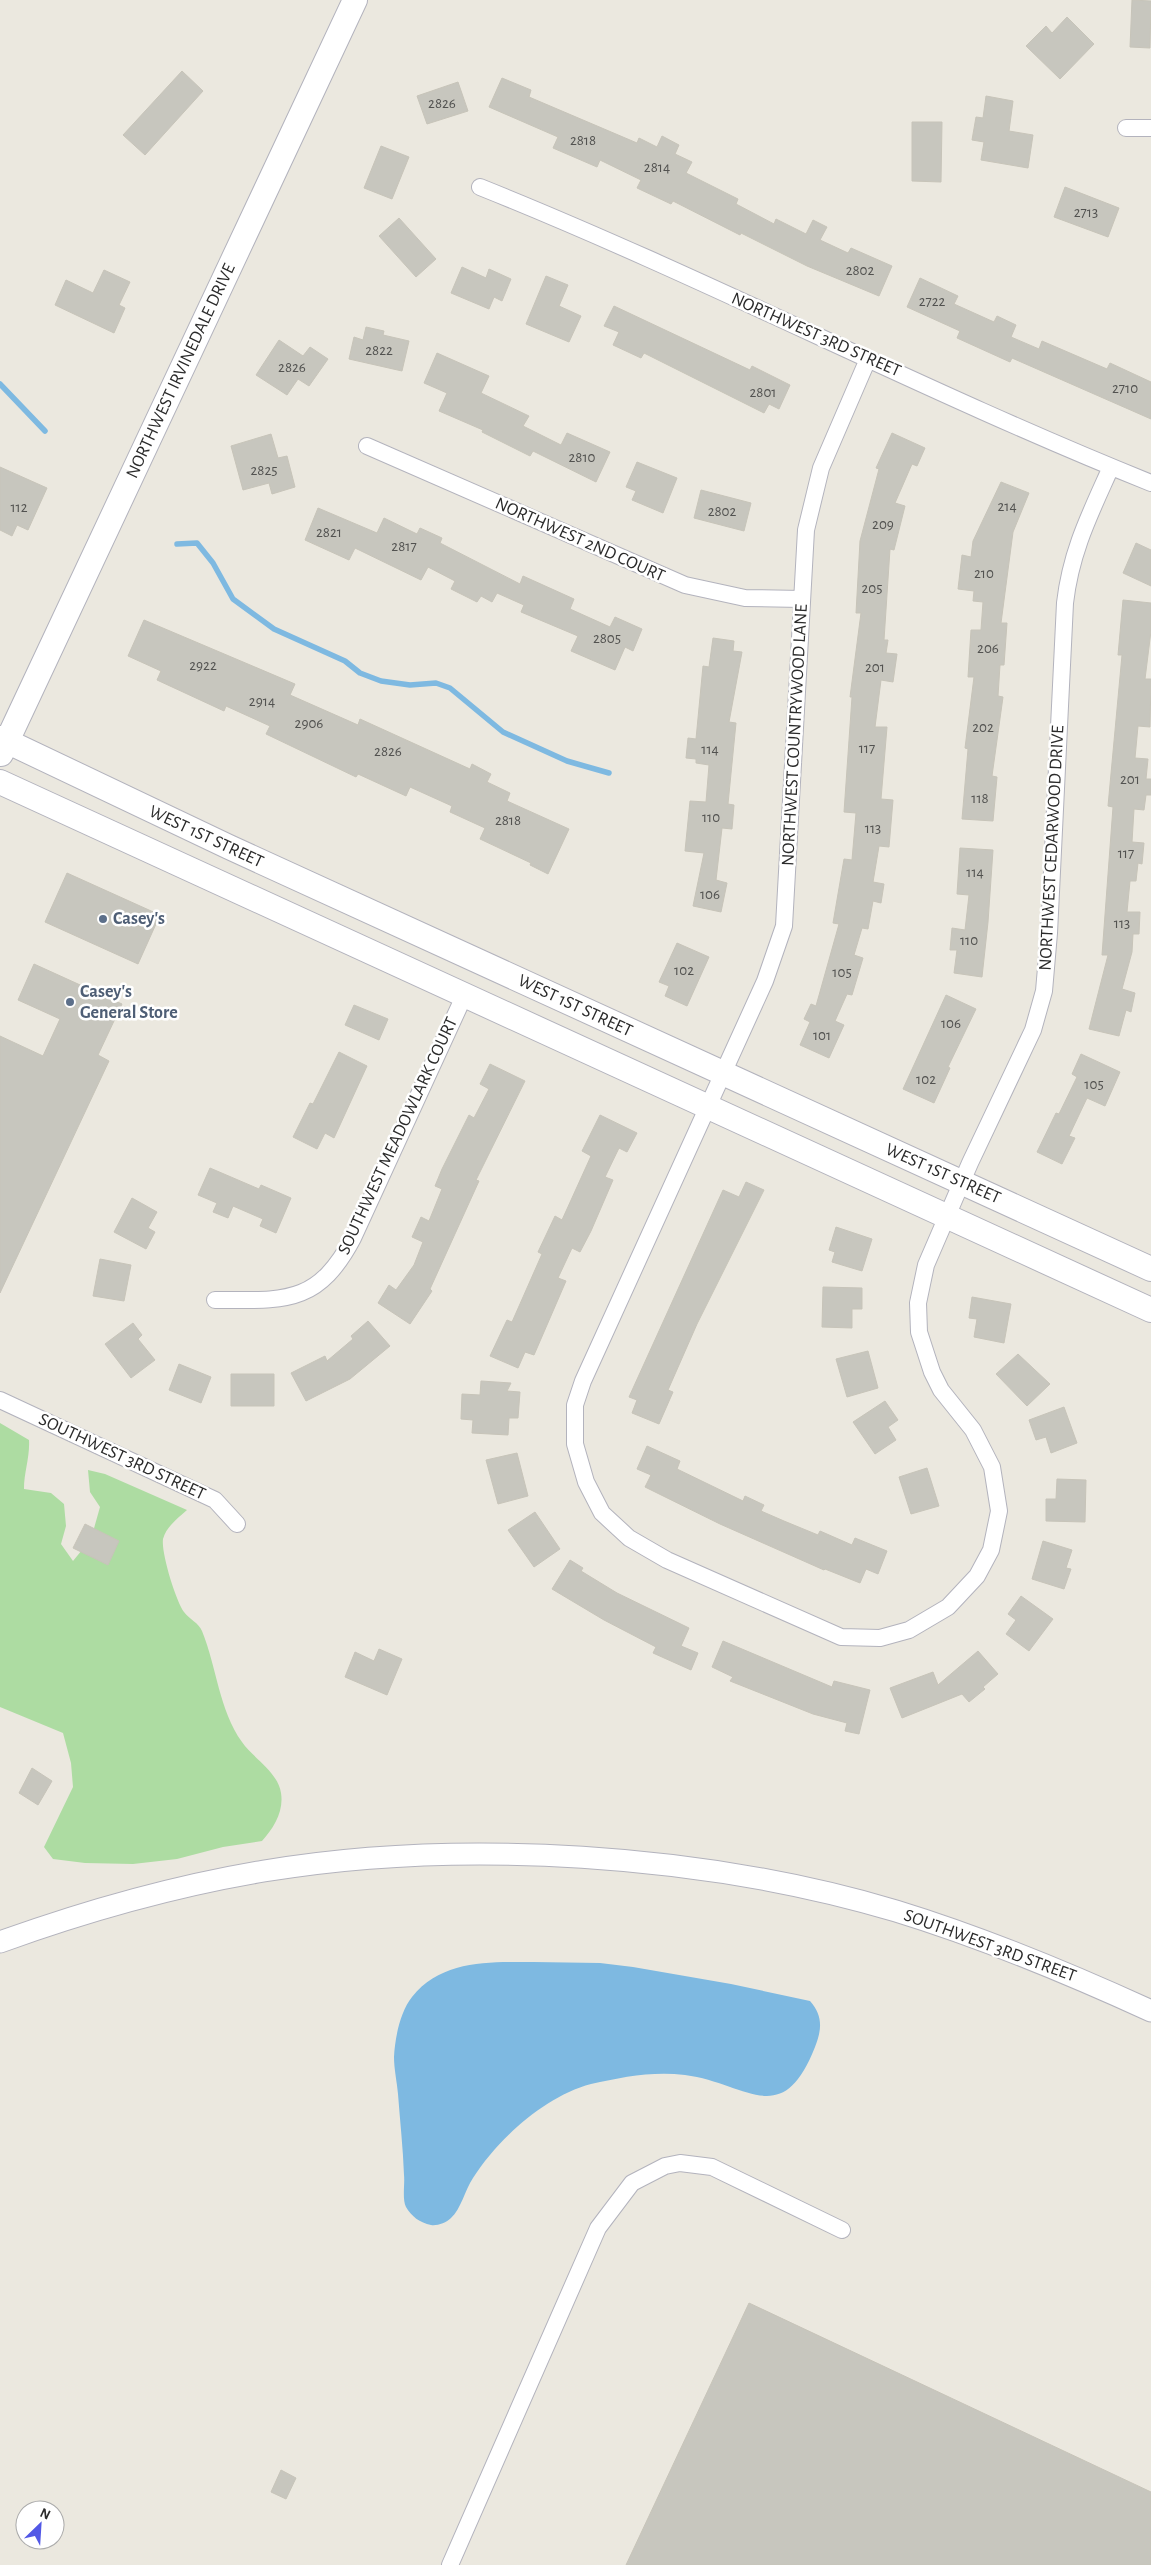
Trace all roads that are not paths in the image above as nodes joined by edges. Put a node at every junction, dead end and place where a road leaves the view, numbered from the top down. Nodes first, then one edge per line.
1 (355, 0) edge
2 (1126, 128) dead end
3 (1151, 128) edge
4 (480, 188) dead end
5 (868, 359) junction
6 (367, 446) dead end
7 (1111, 467) junction
8 (1151, 483) edge
9 (802, 599) junction
10 (2, 745) edge
11 (0, 782) edge
12 (465, 994) junction
13 (723, 1074) junction
14 (707, 1107) junction
15 (962, 1183) junction
16 (948, 1217) junction
17 (1151, 1269) edge
18 (215, 1300) dead end
19 (1151, 1310) edge
20 (0, 1400) edge
21 (237, 1524) dead end
22 (794, 1616) joint
23 (0, 1942) edge
24 (1151, 2011) edge
25 (842, 2230) dead end
26 (450, 2565) edge

1 - 10 main road, NORTHWEST IRVINEDALE DRIVE
2 - 3 street
4 - 5 street, NORTHWEST 3RD STREET
5 - 7 street, NORTHWEST 3RD STREET
5 - 9 street, NORTHWEST COUNTRYWOOD LANE
6 - 9 street, NORTHWEST 2ND COURT
7 - 8 street, NORTHWEST 3RD STREET
7 - 15 street, NORTHWEST CEDARWOOD DRIVE
9 - 13 street, NORTHWEST COUNTRYWOOD LANE
10 - 13 main road, WEST 1ST STREET
11 - 12 main road, WEST 1ST STREET
12 - 14 main road, WEST 1ST STREET
12 - 18 street, SOUTHWEST MEADOWLARK COURT
13 - 14 street, NORTHWEST COUNTRYWOOD LANE
13 - 15 main road, WEST 1ST STREET
14 - 16 main road, WEST 1ST STREET
14 - 22 street, NORTHWEST COUNTRYWOOD LANE
15 - 16 street, NORTHWEST CEDARWOOD DRIVE
15 - 17 main road, WEST 1ST STREET
16 - 19 main road, WEST 1ST STREET
16 - 22 street, NORTHWEST CEDARWOOD DRIVE
20 - 21 street, SOUTHWEST 3RD STREET
23 - 24 street, SOUTHWEST 3RD STREET
25 - 26 street

